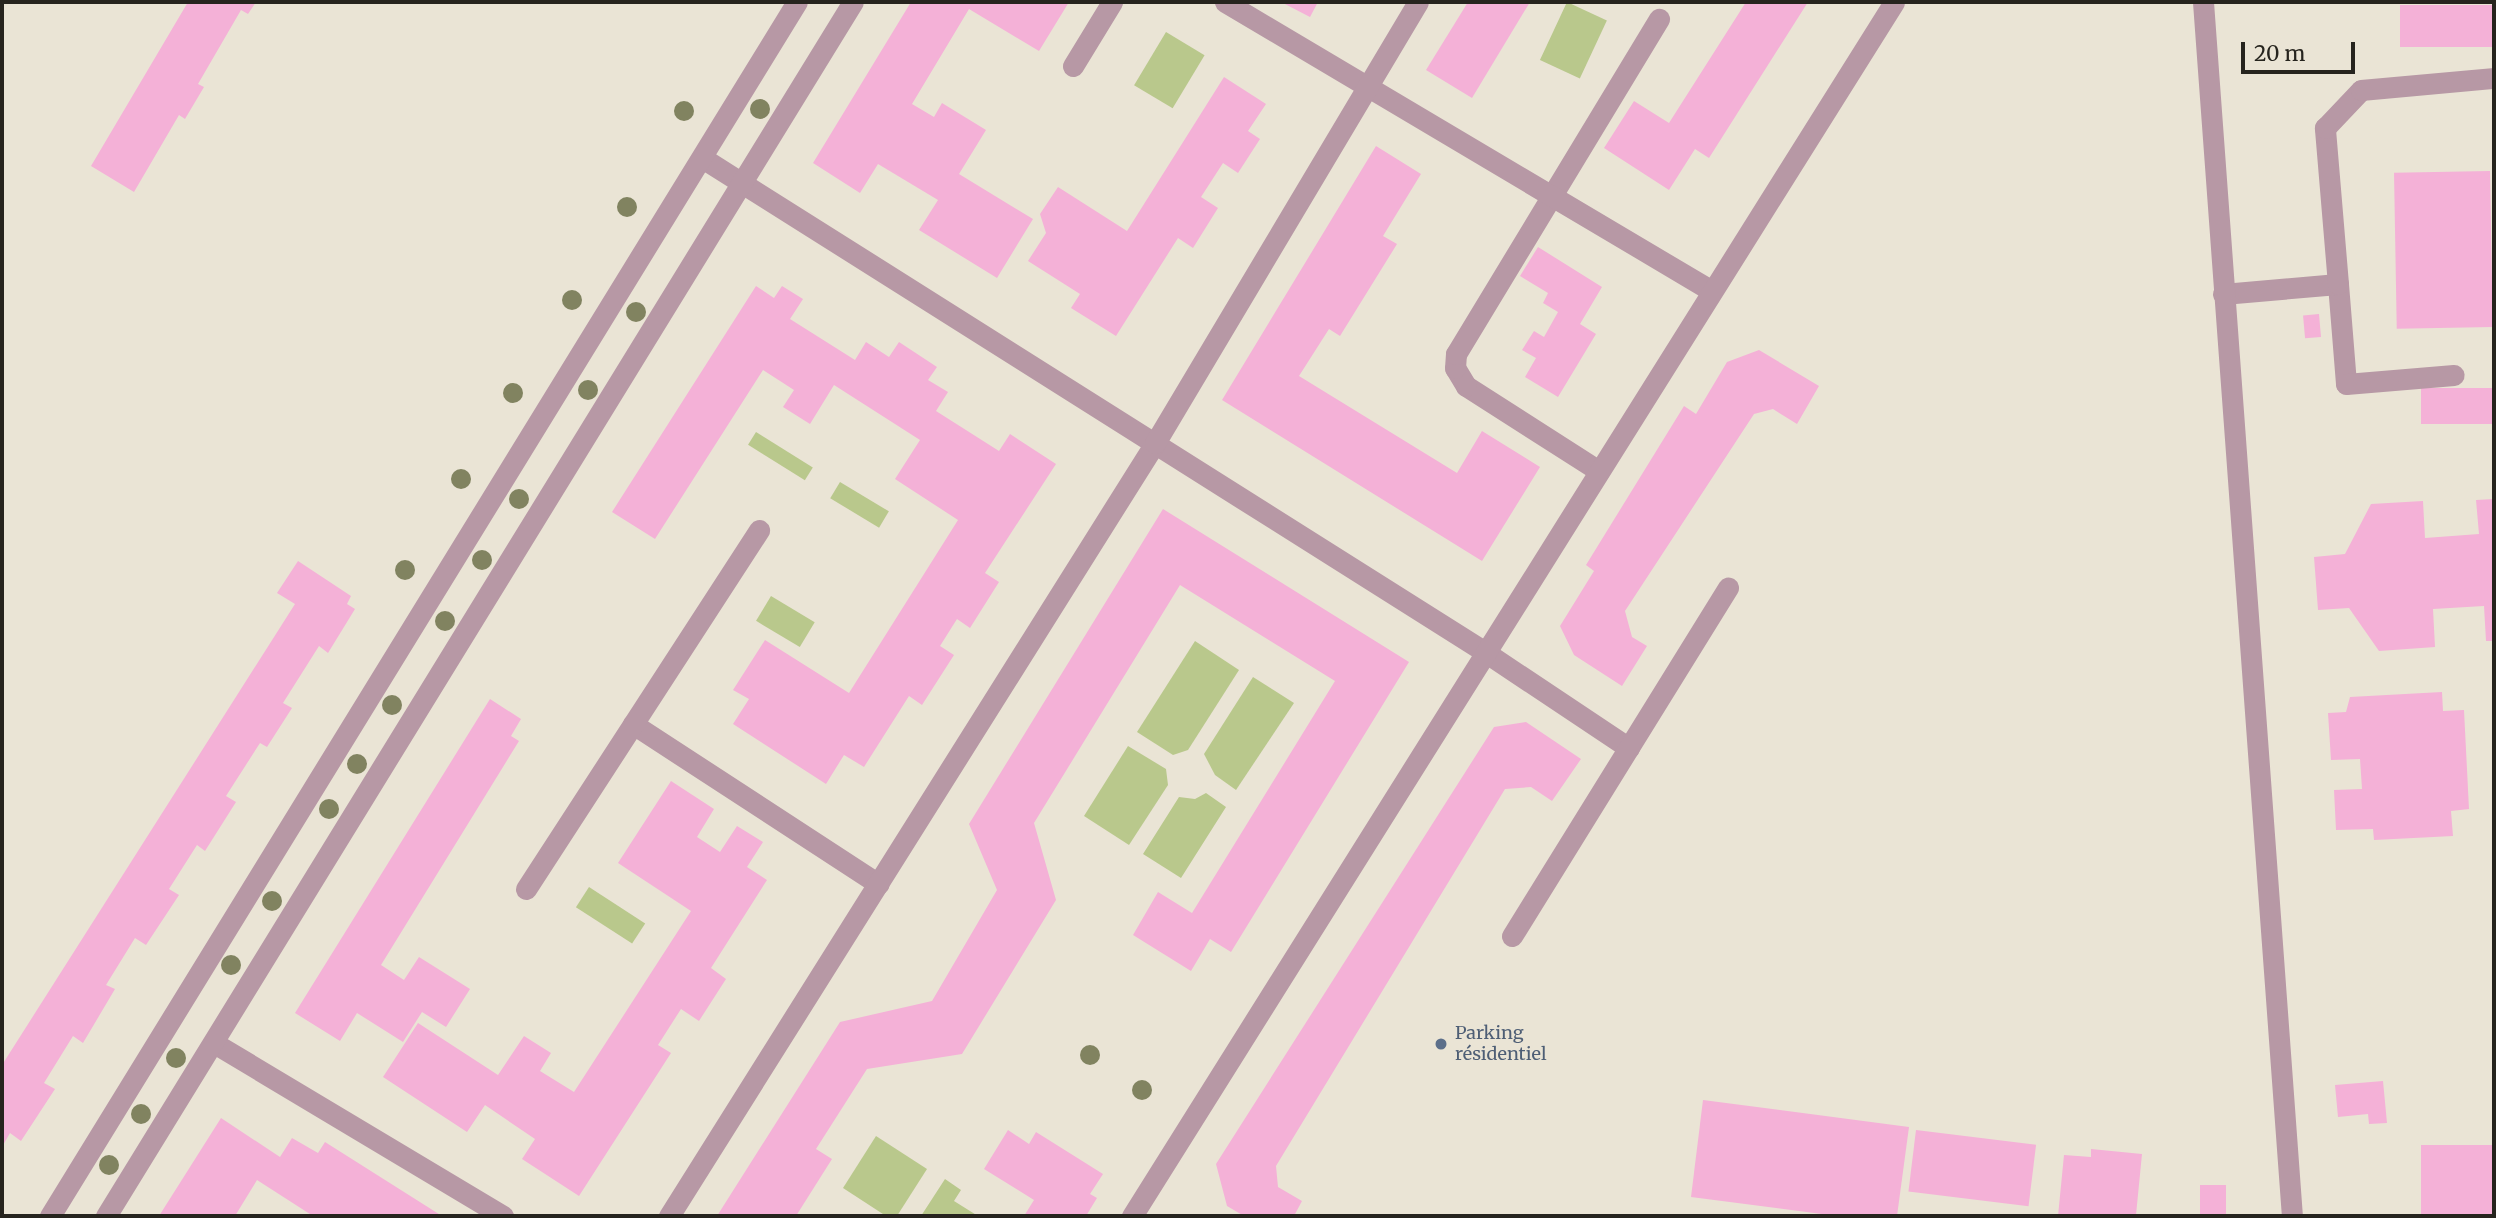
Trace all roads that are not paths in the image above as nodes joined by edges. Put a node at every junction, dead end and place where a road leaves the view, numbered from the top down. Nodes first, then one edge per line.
1 (797, 2) edge
2 (853, 2) edge
3 (1112, 2) edge
4 (1225, 2) edge
5 (1418, 2) edge
6 (1894, 2) edge
7 (2203, 2) edge
8 (1660, 19) dead end
9 (1073, 66) dead end
10 (2494, 78) edge
11 (1366, 86) junction
12 (704, 159) junction
13 (744, 183) junction
14 (1552, 197) junction
15 (2338, 284) junction
16 (1712, 290) junction
17 (2223, 294) junction
18 (2454, 375) dead end
19 (1155, 443) junction
20 (1599, 471) junction
21 (760, 530) dead end
22 (1728, 588) dead end
23 (1485, 652) junction
24 (633, 724) junction
25 (1629, 748) junction
26 (878, 884) junction
27 (526, 889) dead end
28 (1512, 936) dead end
29 (214, 1043) junction
30 (50, 1216) edge
31 (106, 1216) edge
32 (503, 1216) edge
33 (669, 1216) edge
34 (1132, 1216) edge
35 (2292, 1216) edge

1 - 12 street
2 - 13 street
3 - 9 street
4 - 11 street
5 - 11 street
6 - 16 street
7 - 17 street
8 - 14 street
10 - 15 street
11 - 14 street
11 - 19 street
12 - 13 street
12 - 30 street
13 - 19 street
13 - 29 street
14 - 16 street
14 - 20 street
15 - 17 street
15 - 18 street
16 - 20 street
17 - 35 street
19 - 23 street
19 - 26 street
20 - 23 street
21 - 24 street
22 - 25 street
23 - 25 street
23 - 34 street
24 - 26 street
24 - 27 street
25 - 28 street
26 - 33 street
29 - 31 street
29 - 32 street

